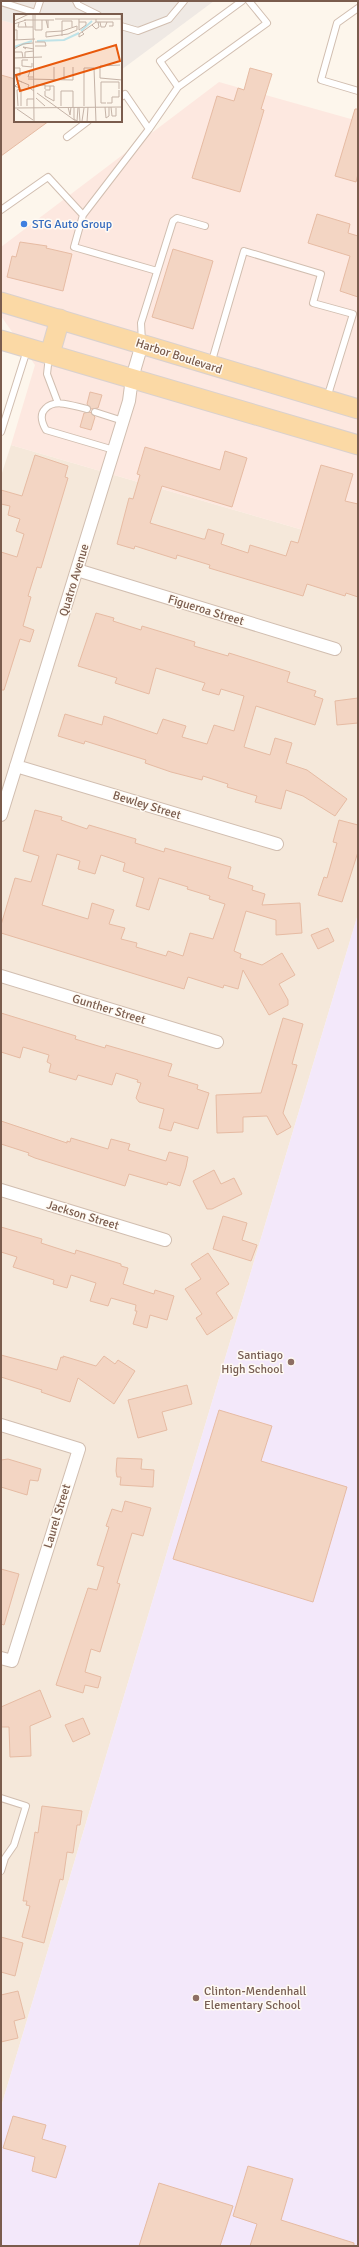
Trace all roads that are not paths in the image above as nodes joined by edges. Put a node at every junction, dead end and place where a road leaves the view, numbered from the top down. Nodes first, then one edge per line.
1 (40, 1) edge
2 (76, 1) edge
3 (184, 1) edge
4 (242, 1) edge
5 (250, 1) edge
6 (1, 2) edge
7 (358, 8) edge
8 (96, 14) edge
9 (122, 26) edge
10 (178, 88) junction
11 (358, 91) edge
12 (122, 96) edge
13 (87, 122) edge
14 (149, 129) junction
15 (67, 137) dead end
16 (1, 210) edge
17 (83, 215) junction
18 (205, 226) dead end
19 (157, 270) junction
20 (1, 302) edge
21 (60, 319) junction
22 (1, 340) edge
23 (142, 344) junction
24 (27, 348) junction
25 (50, 354) junction
26 (210, 366) junction
27 (132, 378) junction
28 (327, 400) junction
29 (58, 403) junction
30 (87, 409) dead end
31 (358, 409) edge
32 (95, 412) dead end
33 (123, 421) junction
34 (1, 432) edge
35 (358, 445) edge
36 (114, 450) junction
37 (77, 570) junction
38 (336, 649) dead end
39 (16, 766) junction
40 (1, 815) edge
41 (277, 844) dead end
42 (1, 976) edge
43 (217, 1042) dead end
44 (1, 1190) edge
45 (165, 1240) dead end
46 (1, 1425) edge
47 (6, 1660) edge
48 (1, 1798) edge
49 (1, 1871) edge

1 - 6 lane
2 - 8 lane
3 - 9 lane
4 - 10 lane
5 - 10 lane
7 - 11 lane
10 - 14 lane
12 - 14 lane
13 - 15 lane
14 - 17 lane
16 - 17 lane
17 - 19 lane
18 - 19 lane
19 - 23 lane
20 - 21 main road, Harbor Boulevard
21 - 23 main road, Harbor Boulevard
21 - 25 main road
22 - 24 main road
23 - 26 main road, Harbor Boulevard
23 - 27 street, Quatro Avenue
24 - 25 main road
24 - 34 lane
25 - 27 main road
25 - 29 lane
26 - 28 main road, Harbor Boulevard
26 - 28 lane
27 - 33 street, Quatro Avenue
27 - 35 main road
28 - 31 main road, Harbor Boulevard
29 - 30 lane
29 - 36 lane
32 - 33 lane
33 - 36 street, Quatro Avenue
36 - 37 street, Quatro Avenue
37 - 38 street, Figueroa Street
37 - 39 street, Quatro Avenue
39 - 40 street, Quatro Avenue
39 - 41 street, Bewley Street
42 - 43 street, Gunther Street
44 - 45 street, Jackson Street
46 - 47 street, Laurel Street
48 - 49 lane

